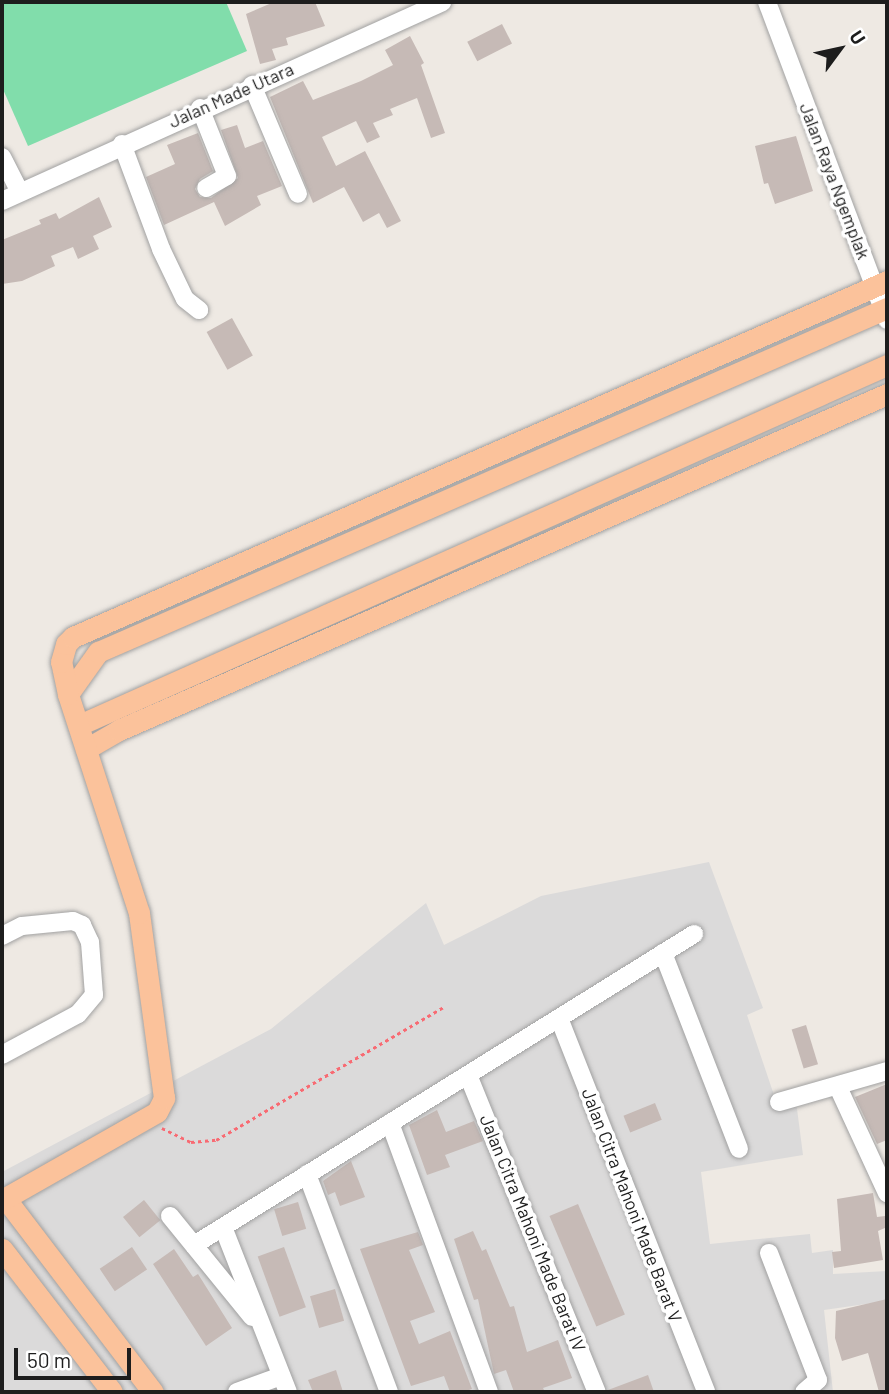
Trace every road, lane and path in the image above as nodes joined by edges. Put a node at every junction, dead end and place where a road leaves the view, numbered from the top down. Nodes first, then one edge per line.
1 (442, 2) edge
2 (767, 2) edge
3 (419, 7) edge
4 (252, 85) junction
5 (200, 108) junction
6 (122, 144) junction
7 (2, 157) edge
8 (206, 188) dead end
9 (20, 192) junction
10 (298, 194) dead end
11 (2, 201) edge
12 (881, 283) edge
13 (199, 310) dead end
14 (886, 312) edge
15 (887, 365) edge
16 (887, 394) edge
17 (68, 694) junction
18 (79, 725) junction
19 (86, 749) junction
20 (694, 934) dead end
21 (2, 936) edge
22 (663, 953) junction
23 (445, 1006) dead end
24 (559, 1018) junction
25 (2, 1055) edge
26 (887, 1071) edge
27 (468, 1074) junction
28 (838, 1087) junction
29 (779, 1102) dead end
30 (157, 1112) junction
31 (390, 1123) junction
32 (739, 1149) dead end
33 (307, 1174) junction
34 (887, 1193) edge
35 (3, 1199) edge
36 (170, 1216) dead end
37 (223, 1227) junction
38 (194, 1245) junction
39 (2, 1249) edge
40 (769, 1253) dead end
41 (264, 1332) junction
42 (284, 1384) edge
43 (111, 1392) edge
44 (153, 1392) edge
45 (237, 1392) edge
46 (389, 1392) edge
47 (489, 1392) edge
48 (597, 1392) edge
49 (706, 1392) edge
50 (804, 1392) edge

1 - 3 street, Jalan Made Utara
2 - 12 street, Jalan Raya Ngemplak
3 - 4 street, Jalan Made Utara
4 - 5 street, Jalan Made Utara
4 - 10 street
5 - 6 street, Jalan Made Utara
5 - 8 street
6 - 9 street, Jalan Made Utara
6 - 13 street
7 - 9 street
9 - 11 street, Jalan Made Utara
12 - 14 street, Jalan Raya Ngemplak
12 - 17 main road
14 - 17 main road
15 - 18 main road
16 - 19 main road
17 - 18 main road
18 - 19 main road
19 - 30 main road
20 - 22 street
21 - 25 street
22 - 24 street
22 - 32 street
23 - 30 path
24 - 27 street
24 - 49 street, Jalan Citra Mahoni Made Barat V
26 - 28 street
27 - 31 street
27 - 48 street, Jalan Citra Mahoni Made Barat IV
28 - 29 street
28 - 34 street
30 - 35 main road
31 - 33 street
31 - 47 street
33 - 37 street
33 - 46 street
35 - 44 main road
36 - 38 street
37 - 38 street
37 - 41 street
38 - 41 street
39 - 43 main road
40 - 50 street
41 - 42 street
42 - 45 street

